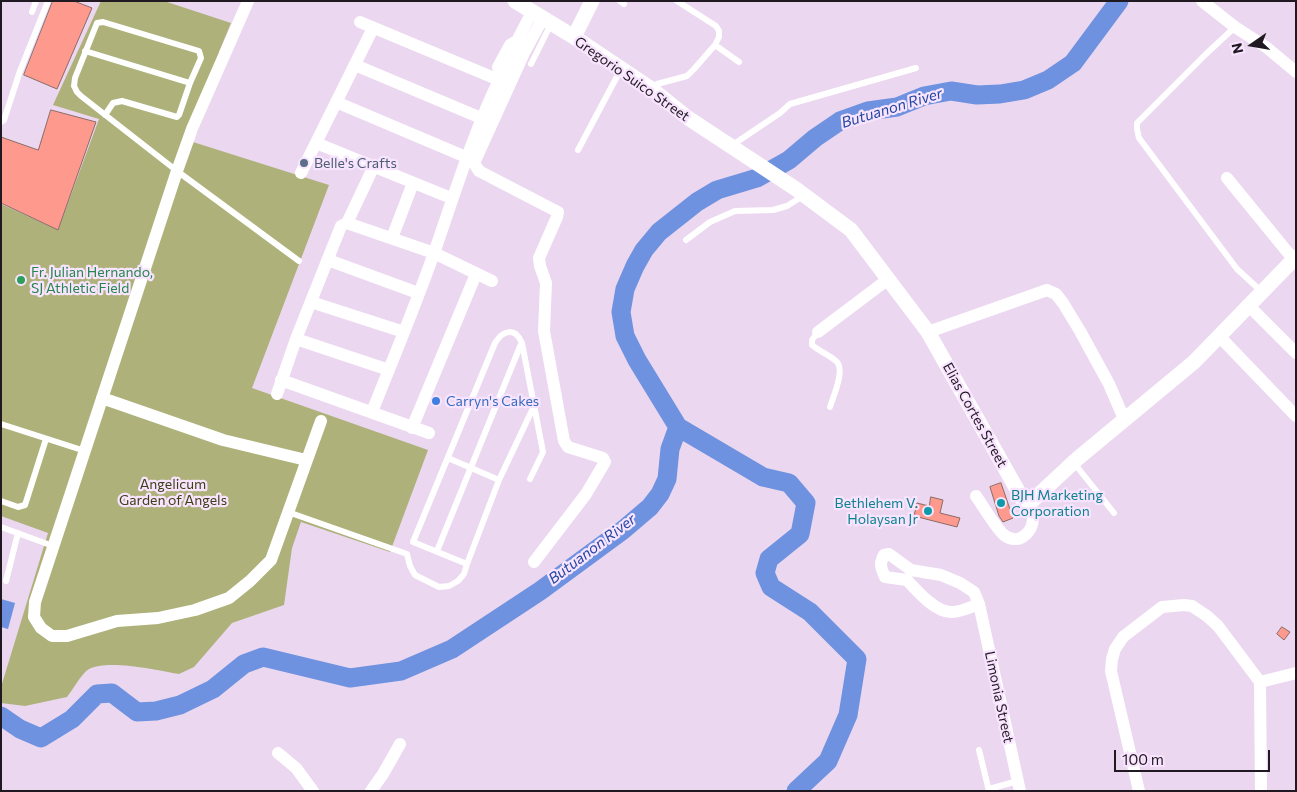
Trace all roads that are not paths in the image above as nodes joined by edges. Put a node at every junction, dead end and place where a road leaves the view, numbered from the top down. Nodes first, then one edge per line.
1 (36, 1) edge
2 (48, 1) edge
3 (248, 1) edge
4 (592, 1) edge
5 (677, 1) edge
6 (1202, 1) edge
7 (531, 10) edge
8 (32, 12) dead end
9 (360, 22) dead end
10 (1235, 27) junction
11 (373, 28) junction
12 (574, 37) junction
13 (715, 45) junction
14 (85, 51) junction
15 (739, 62) dead end
16 (531, 64) dead end
17 (355, 65) junction
18 (916, 68) dead end
19 (621, 69) junction
20 (1296, 72) edge
21 (500, 78) junction
22 (190, 83) junction
23 (653, 90) junction
24 (336, 102) junction
25 (105, 115) junction
26 (481, 118) junction
27 (1, 122) edge
28 (316, 143) junction
29 (730, 147) junction
30 (578, 150) dead end
31 (466, 157) junction
32 (749, 158) joint
33 (373, 168) junction
34 (177, 171) junction
35 (301, 173) dead end
36 (1227, 178) dead end
37 (413, 183) junction
38 (800, 192) junction
39 (451, 198) junction
40 (347, 223) junction
41 (392, 238) junction
42 (686, 240) dead end
43 (434, 253) junction
44 (1295, 258) edge
45 (328, 260) junction
46 (299, 261) dead end
47 (476, 274) junction
48 (887, 280) junction
49 (492, 281) dead end
50 (1261, 291) junction
51 (418, 293) junction
52 (311, 302) junction
53 (1248, 305) junction
54 (404, 332) junction
55 (818, 332) joint
56 (928, 332) junction
57 (1219, 336) junction
58 (296, 339) junction
59 (522, 343) junction
60 (1296, 353) edge
61 (389, 370) junction
62 (281, 380) junction
63 (277, 394) dead end
64 (102, 398) junction
65 (534, 406) junction
66 (830, 407) dead end
67 (372, 412) junction
68 (1296, 416) edge
69 (321, 421) dead end
70 (1125, 421) junction
71 (1, 424) edge
72 (412, 428) junction
73 (428, 433) dead end
74 (46, 439) junction
75 (85, 451) junction
76 (448, 458) junction
77 (306, 460) junction
78 (1073, 462) junction
79 (471, 468) junction
80 (530, 479) dead end
81 (499, 480) junction
82 (976, 496) dead end
83 (1, 501) edge
84 (1030, 502) junction
85 (288, 512) junction
86 (1114, 513) dead end
87 (1, 527) edge
88 (18, 533) junction
89 (413, 542) junction
90 (53, 546) junction
91 (437, 551) junction
92 (407, 554) junction
93 (534, 562) dead end
94 (467, 564) junction
95 (6, 581) dead end
96 (979, 604) junction
97 (1296, 673) edge
98 (1260, 682) junction
99 (400, 744) dead end
100 (979, 750) dead end
101 (278, 753) dead end
102 (1019, 786) edge
103 (989, 790) edge
104 (313, 791) edge
105 (371, 791) edge
106 (1139, 791) edge
107 (1261, 791) edge

1 - 8 lane
2 - 27 lane
3 - 34 street
4 - 12 street
5 - 13 lane
6 - 10 street
7 - 12 street, Gregorio Suico Street
7 - 16 lane
7 - 21 street
7 - 93 street
9 - 11 street
10 - 20 street
10 - 50 lane
11 - 17 street
11 - 21 street
12 - 19 street, Gregorio Suico Street
13 - 15 lane
13 - 23 lane
14 - 22 lane
14 - 22 lane
14 - 25 lane
17 - 24 street
17 - 26 street
18 - 29 lane
19 - 23 street, Gregorio Suico Street
19 - 30 lane
21 - 26 street
22 - 25 lane
23 - 29 street, Gregorio Suico Street
24 - 28 street
24 - 31 street
25 - 34 lane
26 - 31 street
28 - 33 street
28 - 35 street
29 - 32 street, Gregorio Suico Street
31 - 39 street
32 - 38 street, Elias Cortes Street
33 - 37 street
33 - 40 street
34 - 46 lane
34 - 64 street
36 - 44 street
37 - 39 street
37 - 41 street
38 - 42 lane
38 - 48 street, Elias Cortes Street
39 - 43 street
40 - 41 street
40 - 45 street
41 - 43 street
43 - 47 street
43 - 51 street
44 - 50 street
45 - 51 street
45 - 52 street
47 - 49 street
47 - 72 street
48 - 55 street
48 - 56 street, Elias Cortes Street
50 - 53 street
51 - 54 street
52 - 54 street
52 - 58 street
53 - 57 street
53 - 60 street
54 - 61 street
55 - 66 lane
56 - 70 street
56 - 84 street, Elias Cortes Street
57 - 68 street
57 - 70 street
58 - 61 street
58 - 62 street
59 - 65 lane
59 - 76 lane
59 - 79 lane
61 - 67 street
62 - 63 street
62 - 67 street
64 - 75 street
64 - 77 street
65 - 80 lane
65 - 81 lane
67 - 72 street
69 - 77 street
70 - 78 street
71 - 74 lane
72 - 73 street
74 - 75 lane
74 - 83 lane
75 - 90 street
76 - 79 lane
76 - 89 lane
77 - 85 street
78 - 84 street
78 - 86 lane
79 - 81 lane
79 - 91 lane
81 - 94 lane
82 - 84 street
85 - 90 street
85 - 92 lane
87 - 88 lane
88 - 90 lane
88 - 95 lane
89 - 91 lane
89 - 92 lane
91 - 94 lane
92 - 94 lane
96 - 96 street, Limonia Street
96 - 102 street, Limonia Street
97 - 98 street
98 - 106 street
98 - 107 street
99 - 105 street
100 - 103 lane
101 - 104 street
102 - 103 lane

